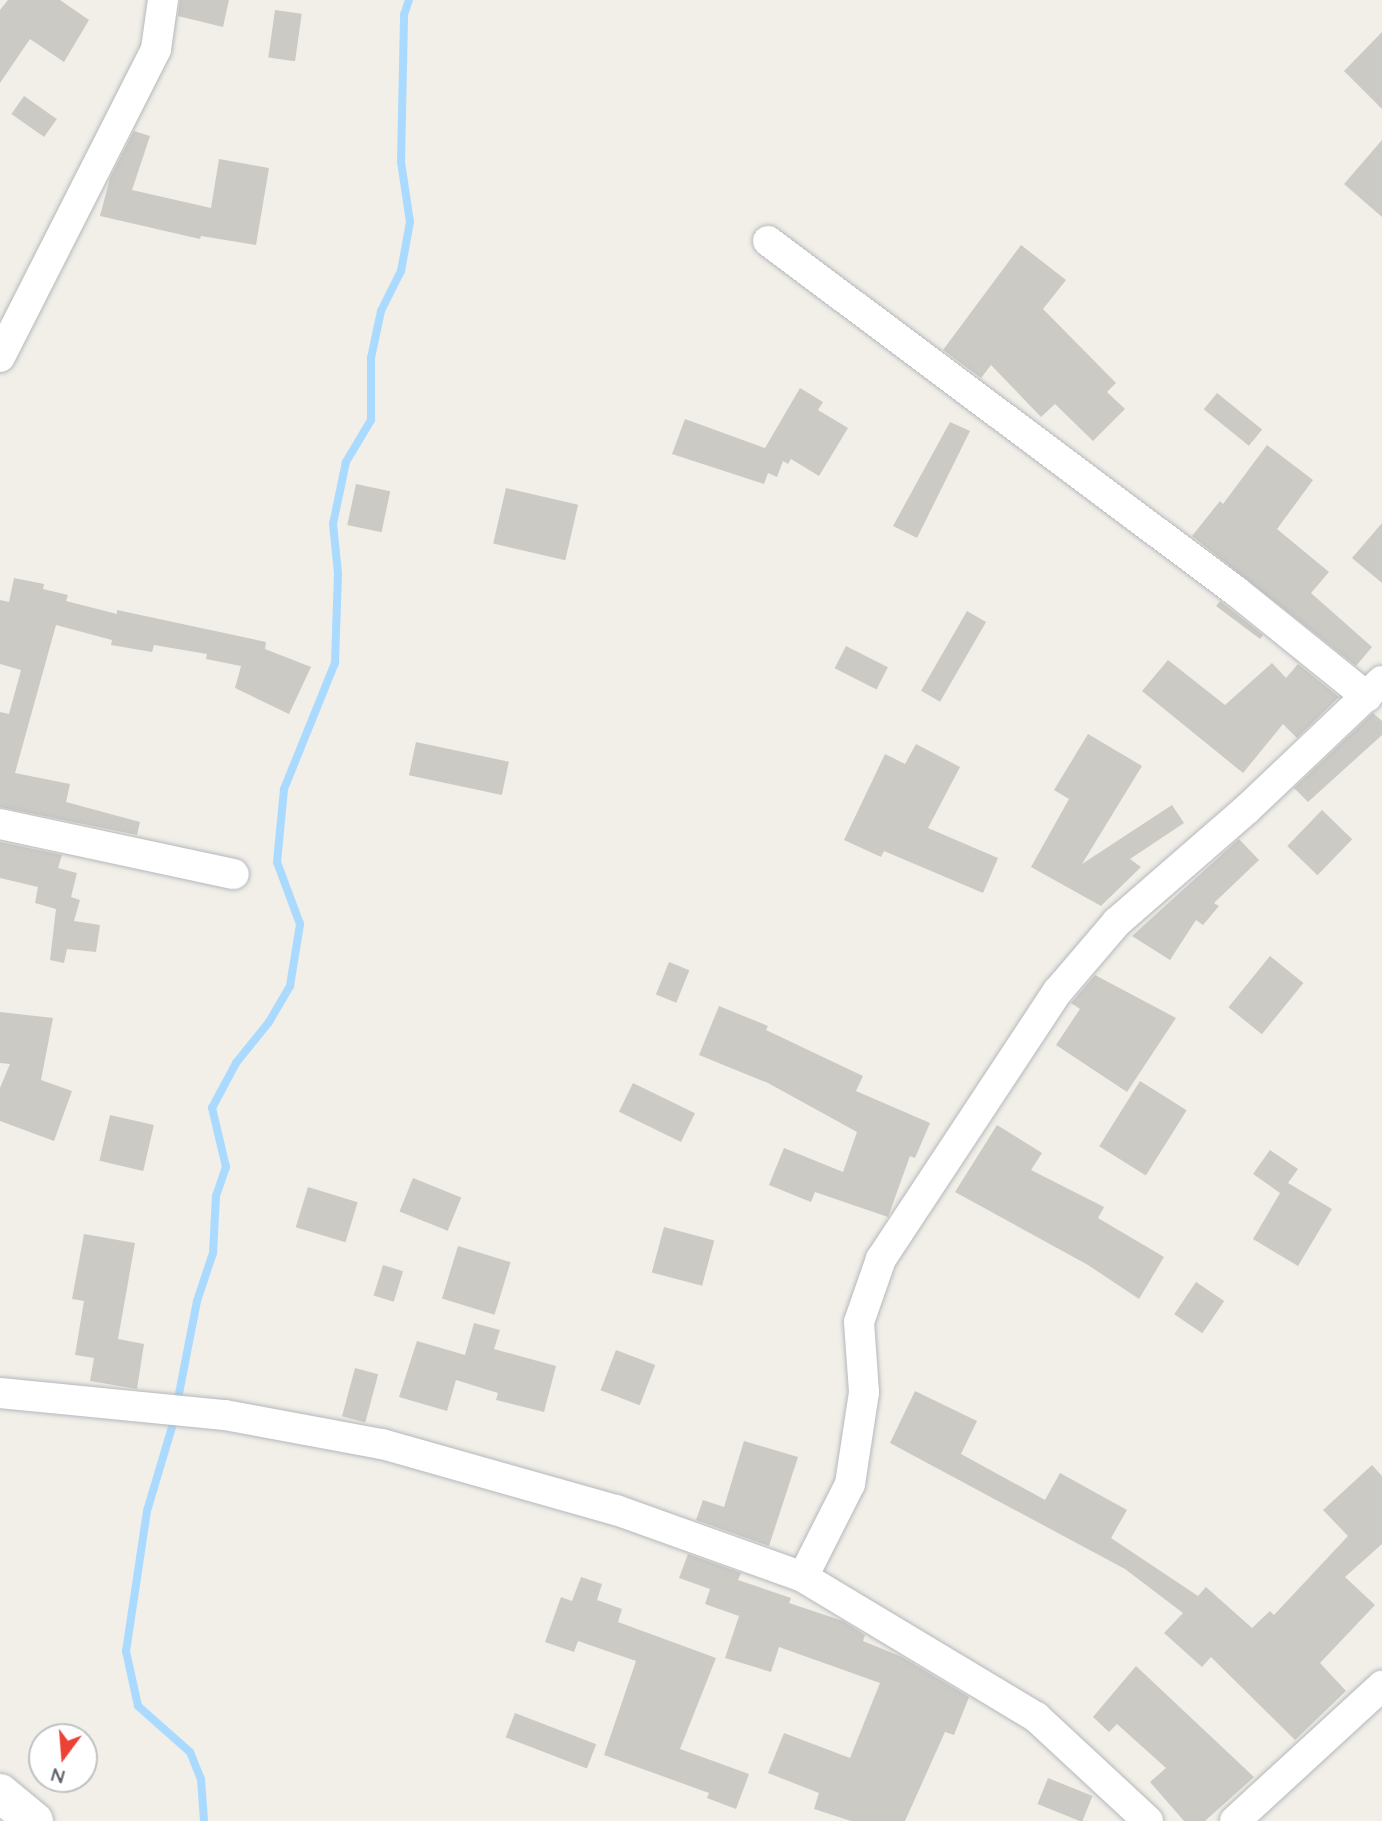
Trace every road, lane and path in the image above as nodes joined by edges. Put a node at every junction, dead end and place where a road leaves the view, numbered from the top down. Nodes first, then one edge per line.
1 (163, 0) edge
2 (768, 241) dead end
3 (0, 357) edge
4 (1375, 689) edge
5 (0, 824) edge
6 (234, 874) dead end
7 (0, 1393) edge
8 (803, 1577) junction
9 (1382, 1686) edge
10 (0, 1793) edge
11 (34, 1821) edge
12 (1148, 1821) edge
13 (1235, 1821) edge

1 - 3 street
2 - 4 street
4 - 8 street
5 - 6 street
7 - 8 street
8 - 12 street
9 - 13 street
10 - 11 main road

